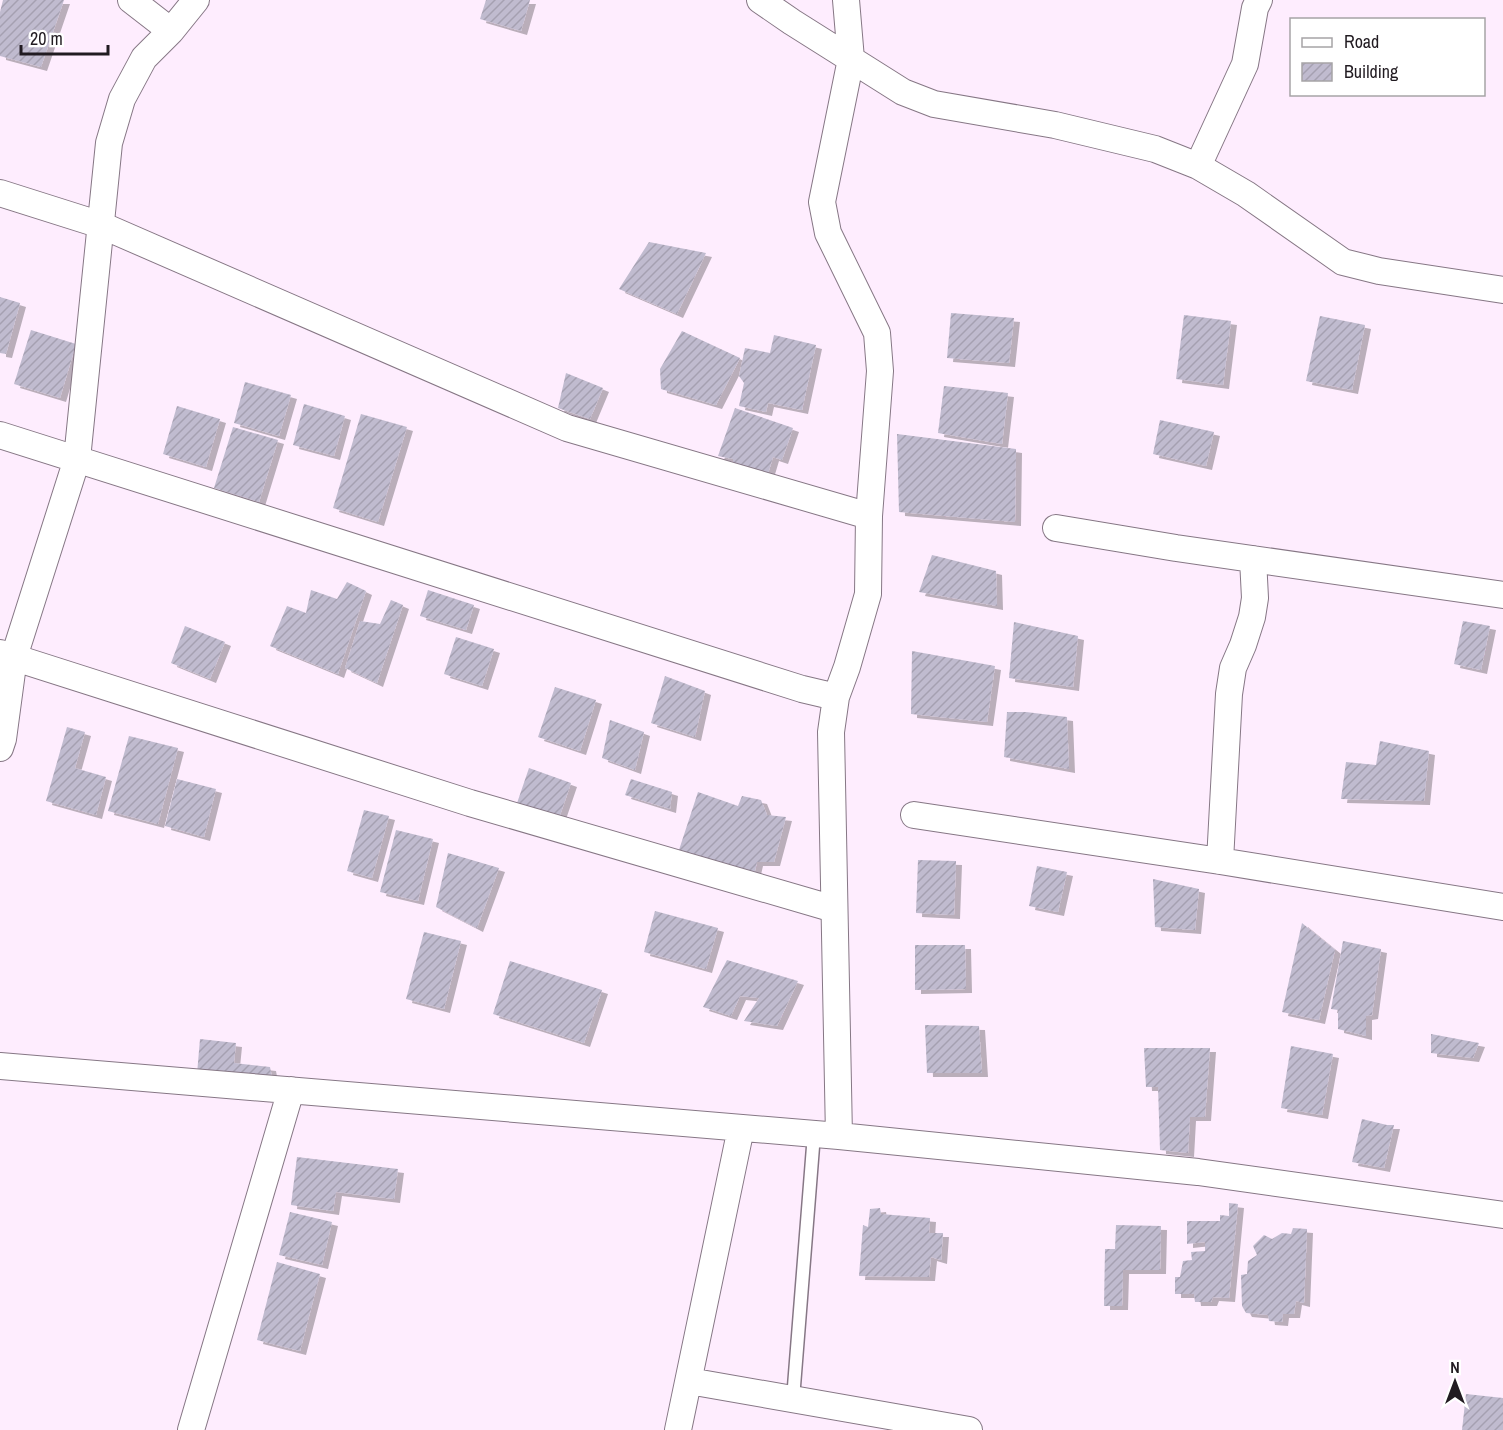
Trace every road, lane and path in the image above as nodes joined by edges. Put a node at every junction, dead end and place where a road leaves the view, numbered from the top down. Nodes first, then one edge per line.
1 (131, 0) edge
2 (196, 0) edge
3 (760, 0) edge
4 (846, 0) edge
5 (1259, 0) edge
6 (171, 31) junction
7 (851, 59) junction
8 (1198, 166) junction
9 (0, 193) edge
10 (101, 225) junction
11 (1503, 290) edge
12 (0, 435) edge
13 (77, 459) junction
14 (869, 516) junction
15 (1056, 528) dead end
16 (1253, 559) junction
17 (1503, 595) edge
18 (7, 655) edge
19 (836, 697) junction
20 (0, 748) edge
21 (914, 815) dead end
22 (1220, 861) junction
23 (1503, 908) edge
24 (834, 909) junction
25 (0, 1066) edge
26 (291, 1090) junction
27 (741, 1128) junction
28 (814, 1134) junction
29 (840, 1136) junction
30 (1503, 1215) edge
31 (688, 1381) junction
32 (793, 1399) junction
33 (191, 1430) edge
34 (678, 1430) edge
35 (969, 1430) edge

1 - 6 street
2 - 6 street
3 - 7 street
4 - 7 street
5 - 8 street
6 - 10 street
7 - 8 street
7 - 14 street
8 - 11 street
9 - 10 street
10 - 13 street
10 - 14 street
12 - 13 street
13 - 18 street
13 - 19 street
14 - 19 street
15 - 16 street
16 - 17 street
16 - 22 street
18 - 20 street
18 - 24 street
19 - 24 street
21 - 22 street
22 - 23 street
24 - 29 street
25 - 26 street
26 - 27 street
26 - 33 street
27 - 28 street
27 - 31 street
28 - 29 street
28 - 32 lane
29 - 30 street
31 - 32 street
31 - 34 street
32 - 35 street

